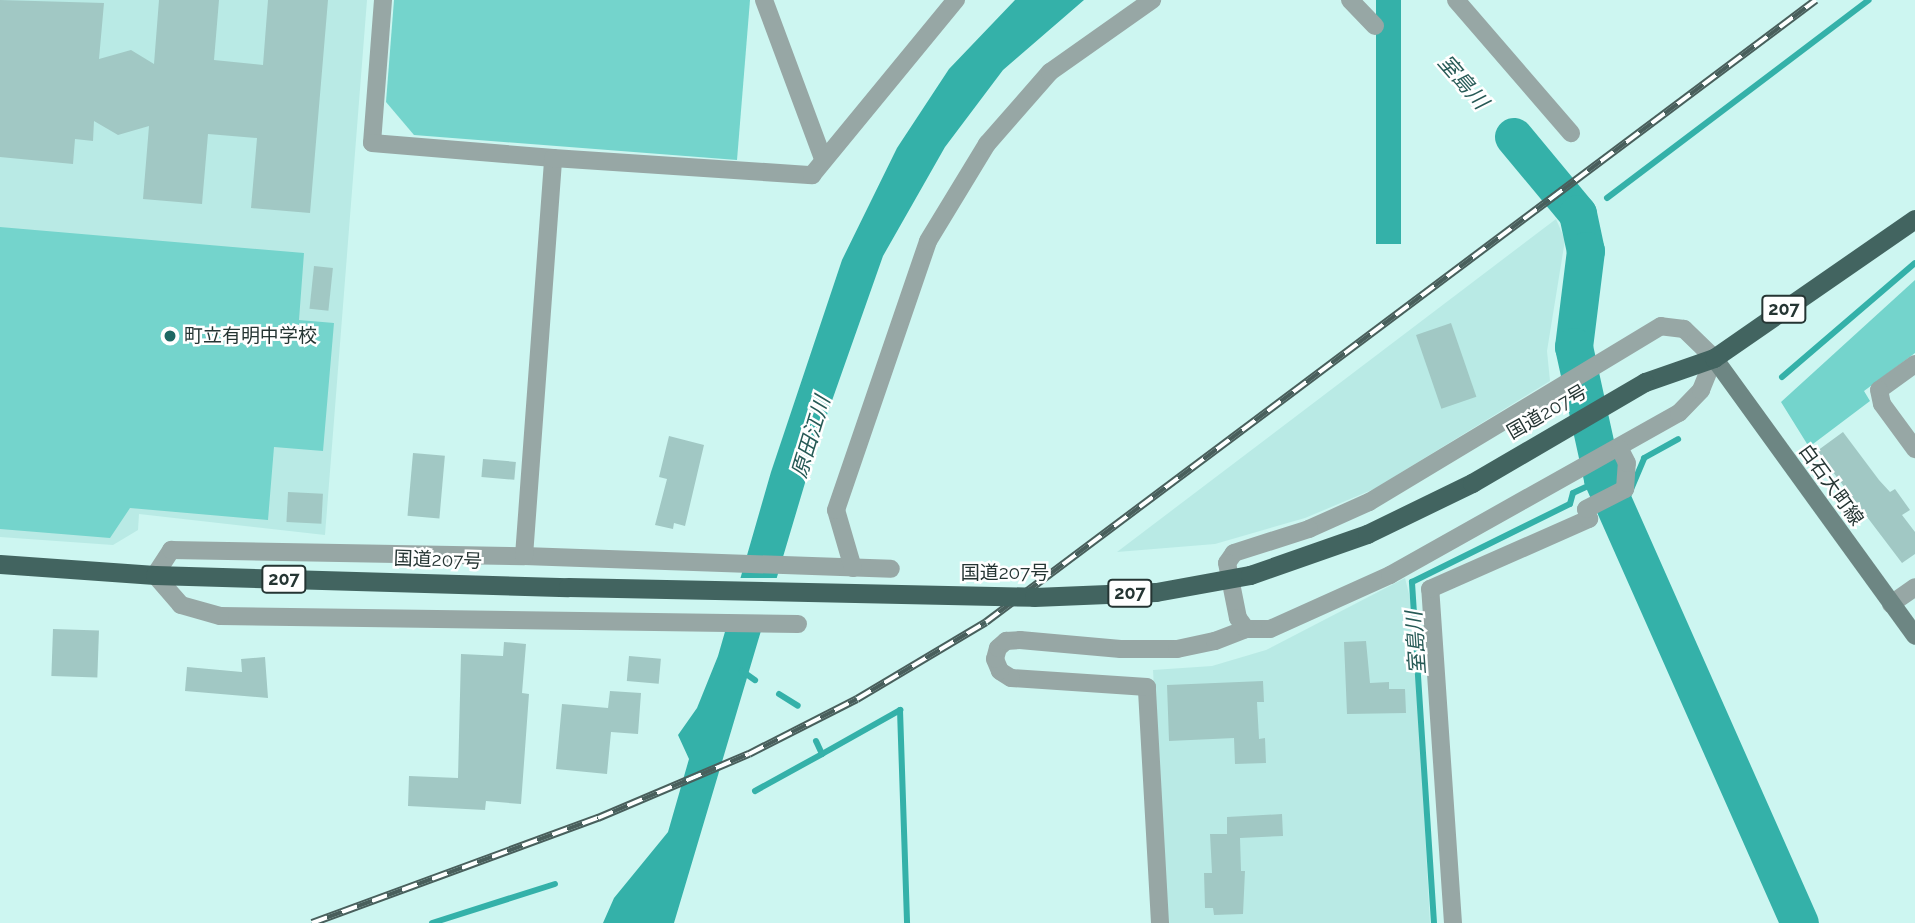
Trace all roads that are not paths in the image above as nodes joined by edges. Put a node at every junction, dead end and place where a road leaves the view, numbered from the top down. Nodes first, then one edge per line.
1 (383, 0) edge
2 (764, 0) edge
3 (956, 0) edge
4 (1152, 0) edge
5 (1350, 0) edge
6 (1456, 0) edge
7 (1375, 26) dead end
8 (1571, 133) dead end
9 (553, 158) junction
10 (823, 159) junction
11 (1915, 219) edge
12 (1714, 358) junction
13 (1915, 364) edge
14 (1620, 449) junction
15 (1915, 449) edge
16 (523, 556) junction
17 (0, 564) edge
18 (853, 568) junction
19 (891, 569) dead end
20 (155, 575) junction
21 (1915, 587) edge
22 (1891, 604) junction
23 (798, 624) dead end
24 (1247, 629) junction
25 (1915, 636) edge
26 (1160, 923) edge
27 (1454, 923) edge

1 - 9 street
2 - 10 street
3 - 10 street
4 - 18 street
5 - 7 street
6 - 8 street
9 - 10 street
9 - 16 street
11 - 12 highway, 国道207号 / 207
12 - 14 street
12 - 20 highway, 国道207号 / 207, bridge
12 - 22 main road, 白石大町線
12 - 24 street
13 - 15 street
14 - 24 street
14 - 27 street
16 - 18 street
16 - 20 street
17 - 20 highway, 国道207号 / 207
18 - 19 street
20 - 23 street
21 - 22 street
22 - 25 main road, 白石大町線
24 - 26 street

